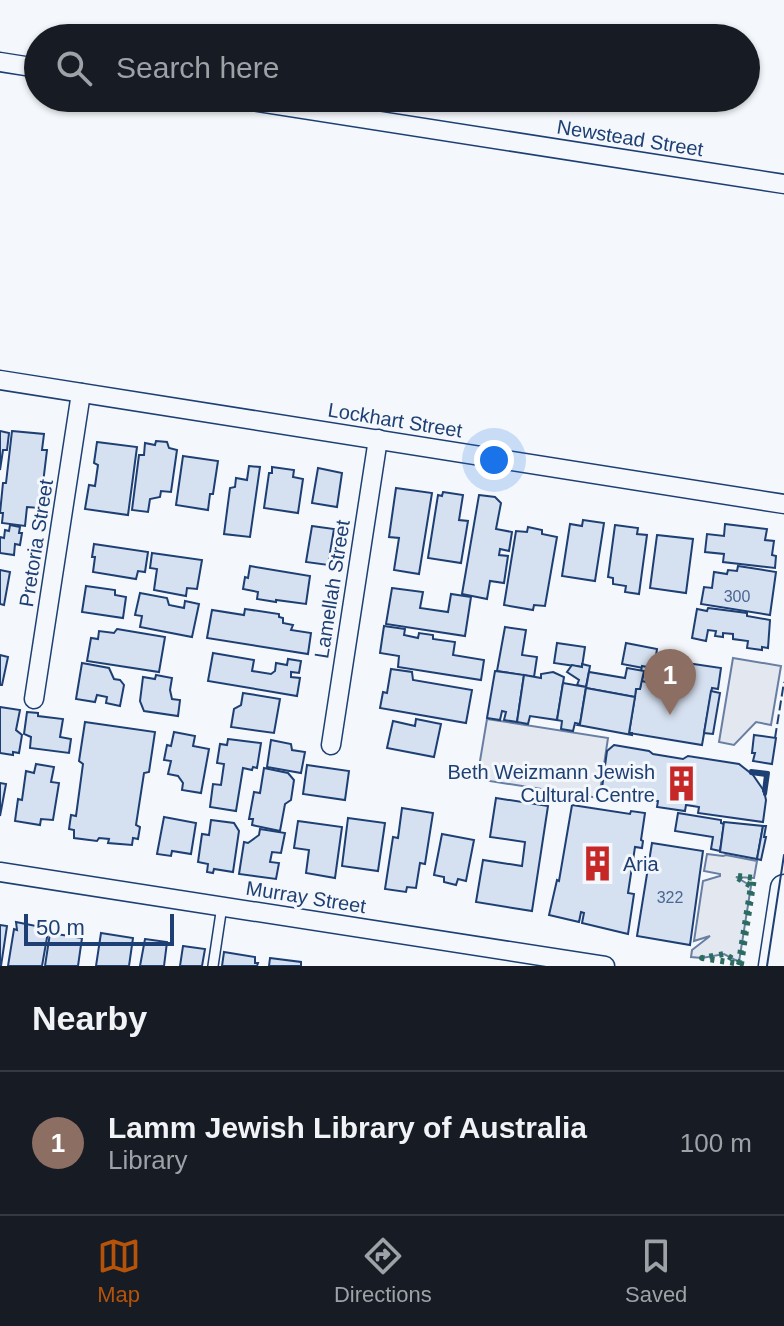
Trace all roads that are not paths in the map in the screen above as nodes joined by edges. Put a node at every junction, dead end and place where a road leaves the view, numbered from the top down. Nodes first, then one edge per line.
1 (0, 62) edge
2 (24, 66) edge
3 (322, 112) edge
4 (784, 184) edge
5 (0, 380) edge
6 (81, 393) junction
7 (378, 439) junction
8 (784, 504) edge
9 (34, 699) dead end
10 (331, 745) dead end
11 (0, 872) edge
12 (784, 888) edge
13 (222, 906) junction
14 (213, 966) edge
15 (605, 966) edge
16 (772, 966) edge

1 - 2 street
3 - 4 street, Newstead Street
5 - 6 street, Lockhart Street
6 - 7 street, Lockhart Street
6 - 9 street, Pretoria Street
7 - 8 street, Lockhart Street
7 - 10 street, Lamellah Street
11 - 13 street, Murray Street
12 - 16 main road
13 - 14 lane
13 - 15 street, Murray Street

